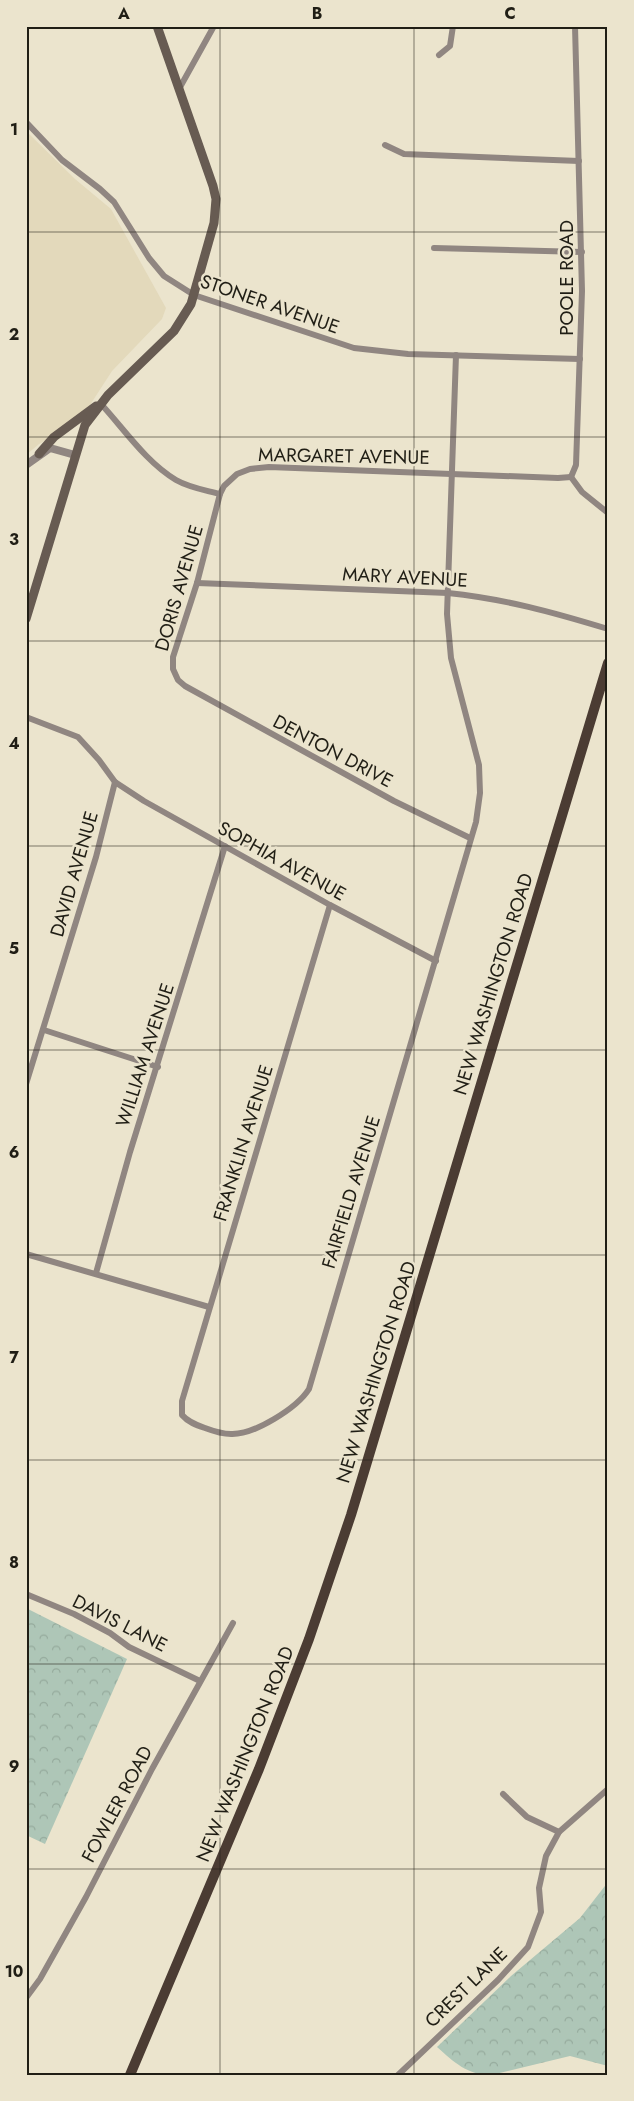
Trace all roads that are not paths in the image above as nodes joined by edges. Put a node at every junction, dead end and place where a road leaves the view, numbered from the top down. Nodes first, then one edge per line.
1 (157, 26) edge
2 (214, 26) edge
3 (453, 26) edge
4 (575, 26) edge
5 (439, 55) dead end
6 (179, 89) junction
7 (26, 122) edge
8 (385, 145) dead end
9 (579, 160) junction
10 (434, 248) dead end
11 (582, 252) junction
12 (194, 295) junction
13 (456, 355) junction
14 (580, 359) junction
15 (101, 404) junction
16 (39, 454) junction
17 (75, 455) junction
18 (26, 465) edge
19 (452, 474) junction
20 (571, 477) junction
21 (220, 494) junction
22 (608, 513) edge
23 (196, 583) junction
24 (448, 593) junction
25 (26, 619) edge
26 (608, 629) edge
27 (608, 663) edge
28 (185, 686) joint
29 (26, 718) edge
30 (115, 782) junction
31 (470, 838) junction
32 (225, 846) junction
33 (330, 905) junction
34 (436, 961) junction
35 (44, 1030) junction
36 (158, 1067) junction
37 (26, 1084) edge
38 (26, 1254) edge
39 (96, 1273) junction
40 (209, 1307) junction
41 (185, 1390) joint
42 (26, 1594) edge
43 (233, 1623) dead end
44 (200, 1681) junction
45 (608, 1789) edge
46 (503, 1794) dead end
47 (559, 1832) junction
48 (26, 1998) edge
49 (130, 2075) edge
50 (398, 2075) edge

1 - 6 main road
2 - 6 street
3 - 5 street
4 - 9 street, POOLE ROAD
6 - 12 main road
7 - 12 street, STONER AVENUE
8 - 9 street
9 - 11 street, POOLE ROAD
10 - 11 street
11 - 14 street, POOLE ROAD
12 - 13 street, STONER AVENUE
12 - 15 main road
13 - 14 street, STONER AVENUE
13 - 19 street, FAIRFIELD AVENUE
14 - 20 street, POOLE ROAD
15 - 16 main road
15 - 17 main road
15 - 21 street
16 - 17 street
16 - 18 street
17 - 25 main road
19 - 20 street, MARGARET AVENUE
19 - 21 street, MARGARET AVENUE
19 - 24 street, FAIRFIELD AVENUE
20 - 22 street
21 - 23 street, DORIS AVENUE
23 - 24 street, MARY AVENUE
23 - 28 street, DORIS AVENUE
24 - 26 street, MARY AVENUE
24 - 31 street, FAIRFIELD AVENUE
27 - 49 main road, NEW WASHINGTON ROAD
28 - 31 street, DENTON DRIVE
29 - 30 street
30 - 32 street, SOPHIA AVENUE
30 - 35 street, DAVID AVENUE
31 - 34 street, FAIRFIELD AVENUE
32 - 33 street, SOPHIA AVENUE
32 - 36 street, WILLIAM AVENUE
33 - 34 street, SOPHIA AVENUE
33 - 40 street, FRANKLIN AVENUE
34 - 41 street, FAIRFIELD AVENUE
35 - 36 street
35 - 37 street, DAVID AVENUE
36 - 39 street, WILLIAM AVENUE
38 - 39 street
39 - 40 street
40 - 41 street, FRANKLIN AVENUE
42 - 44 street, DAVIS LANE
43 - 44 street, FOWLER ROAD
44 - 48 street, FOWLER ROAD
45 - 47 street, CREST LANE
46 - 47 street
47 - 50 street, CREST LANE

